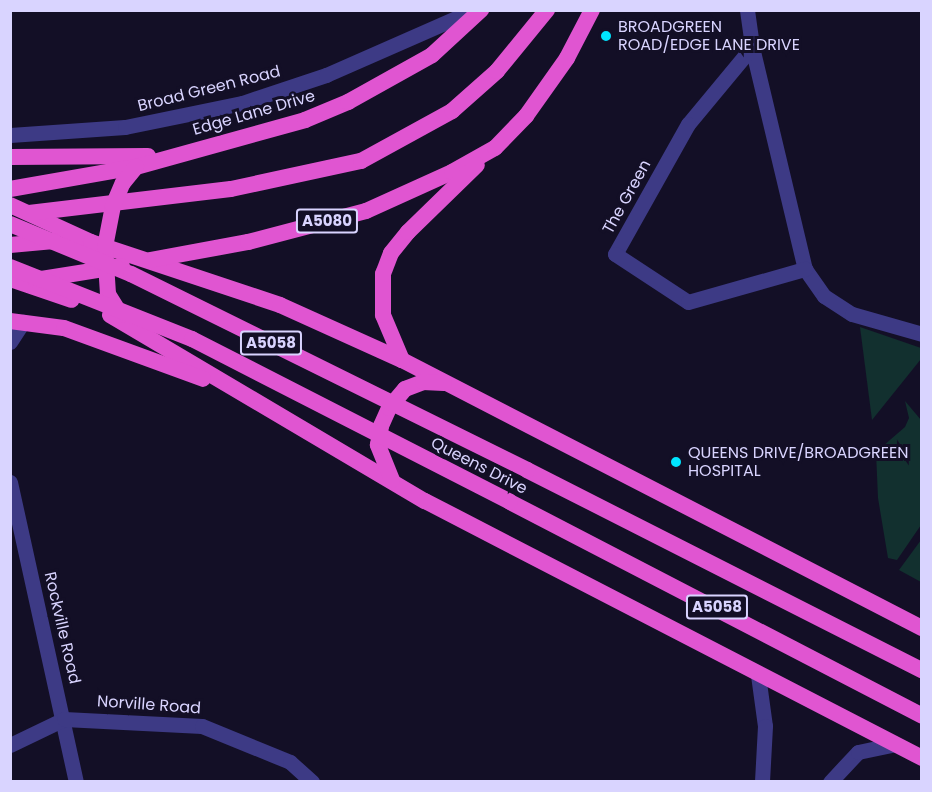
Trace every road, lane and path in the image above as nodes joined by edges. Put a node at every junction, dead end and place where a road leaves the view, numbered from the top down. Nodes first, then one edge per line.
1 (474, 10) edge
2 (482, 10) edge
3 (547, 10) edge
4 (592, 10) edge
5 (747, 10) edge
6 (752, 47) junction
7 (10, 135) edge
8 (495, 148) junction
9 (166, 156) junction
10 (10, 157) edge
11 (136, 167) junction
12 (10, 189) edge
13 (10, 206) edge
14 (113, 206) junction
15 (29, 213) junction
16 (10, 217) edge
17 (10, 224) edge
18 (98, 244) junction
19 (10, 245) edge
20 (148, 261) junction
21 (10, 267) edge
22 (805, 269) junction
23 (105, 270) junction
24 (15, 282) edge
25 (17, 322) edge
26 (128, 322) junction
27 (921, 334) edge
28 (10, 342) edge
29 (402, 360) junction
30 (450, 384) junction
31 (232, 390) junction
32 (392, 481) junction
33 (10, 482) edge
34 (921, 628) edge
35 (921, 670) edge
36 (758, 675) junction
37 (921, 716) edge
38 (64, 719) junction
39 (895, 744) junction
40 (10, 745) edge
41 (921, 758) edge
42 (76, 782) edge
43 (312, 782) edge
44 (762, 782) edge
45 (830, 782) edge

1 - 7 street, Broad Green Road
2 - 9 highway, Edge Lane Drive
3 - 14 highway
4 - 8 highway, A5080
5 - 6 street
6 - 22 street
6 - 22 street, The Green
8 - 20 highway, A5080
8 - 29 highway
9 - 10 highway
9 - 11 highway, Edge Lane Drive
11 - 12 highway, Edge Lane Drive
11 - 14 highway
13 - 15 highway
14 - 15 highway
14 - 18 highway
15 - 16 highway
15 - 18 highway
17 - 35 highway, Queens Drive / A5058, bridge
18 - 19 highway
18 - 20 highway
18 - 23 highway
20 - 23 highway, A5080
20 - 29 highway
21 - 37 highway, Queens Drive / A5058, bridge
22 - 27 street
23 - 24 highway, A5080
23 - 26 highway
24 - 26 highway
25 - 28 street
25 - 31 highway
26 - 31 highway
29 - 30 highway
30 - 32 highway
30 - 34 highway
31 - 32 highway
32 - 36 highway
33 - 38 street, Rockville Road
36 - 39 highway
36 - 44 street
38 - 40 street, Norville Road
38 - 42 street, Rockville Road
38 - 43 street, Norville Road
39 - 41 highway
39 - 45 street

